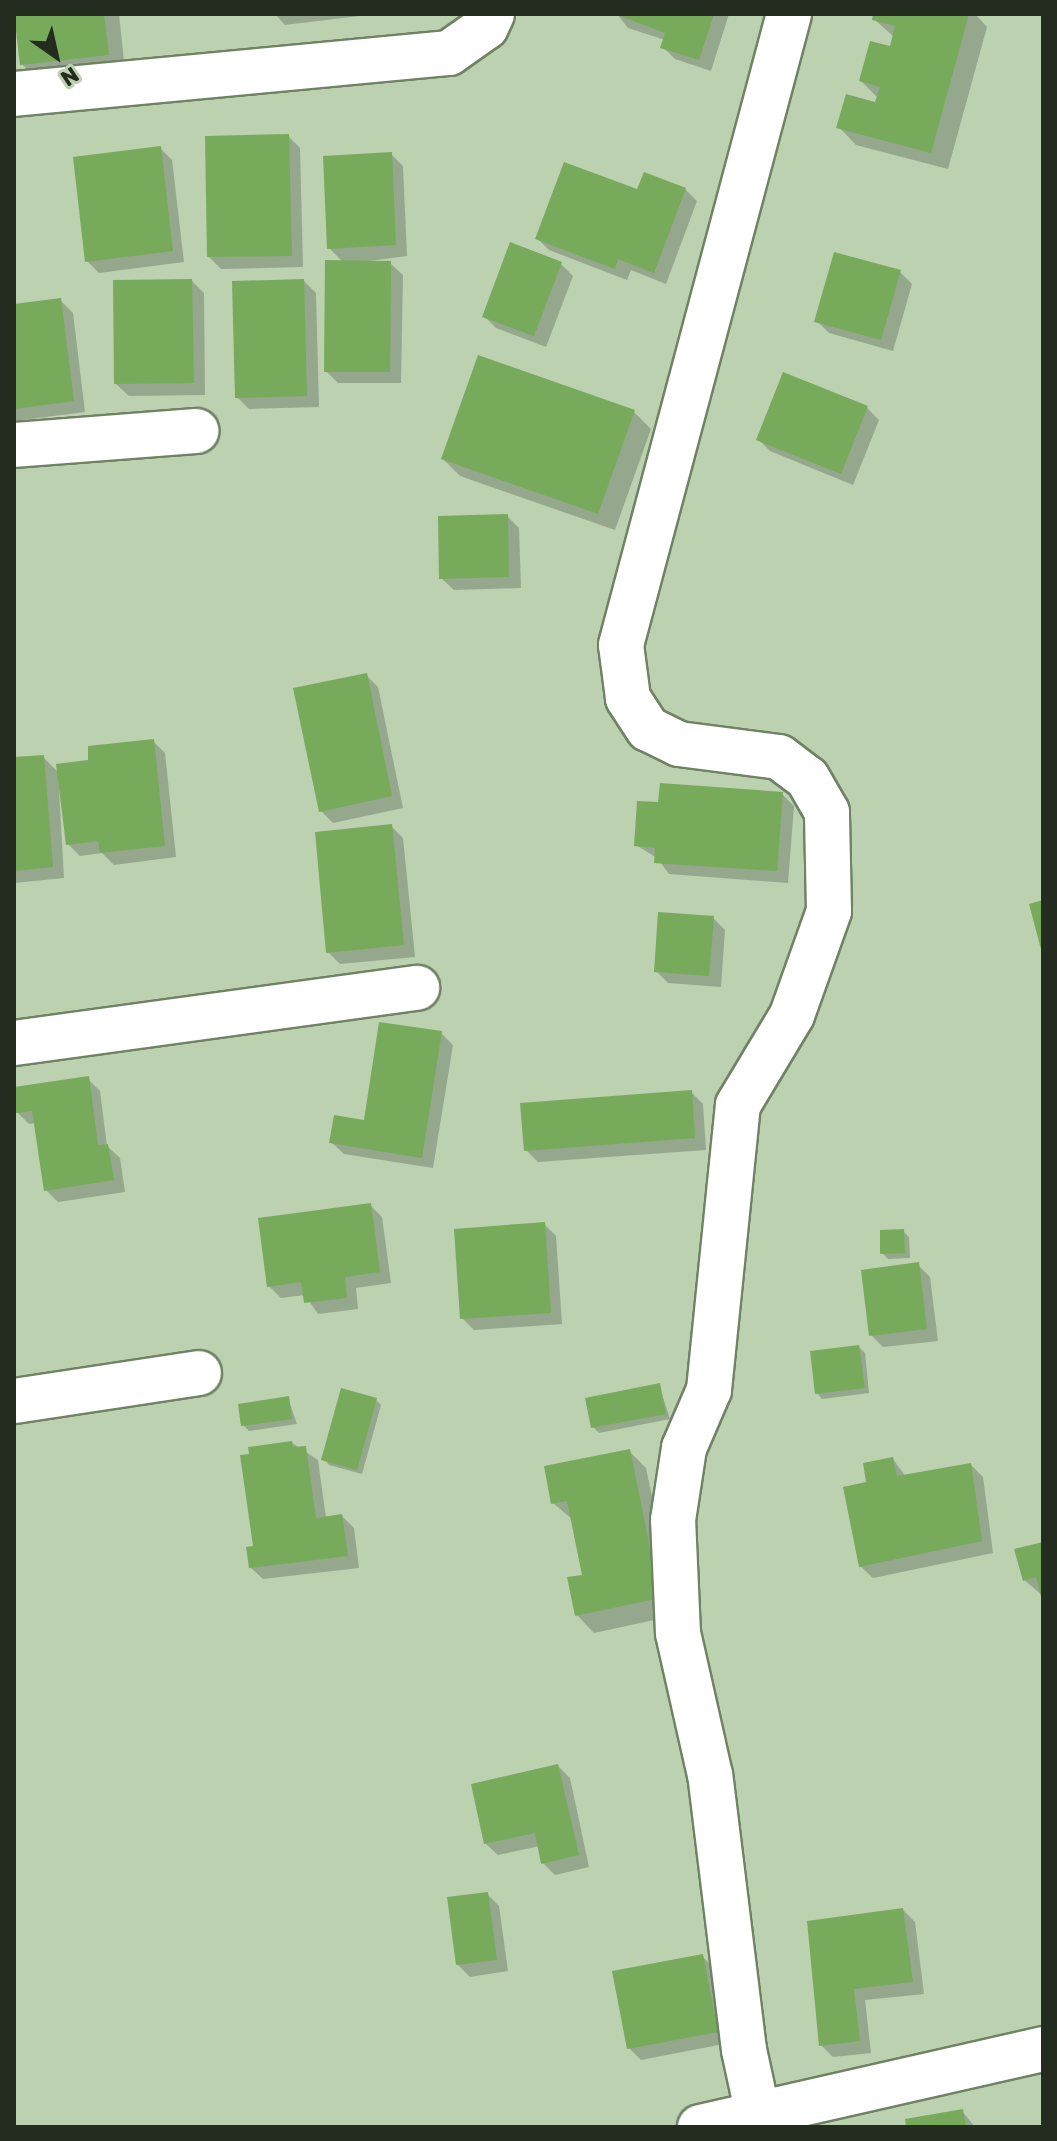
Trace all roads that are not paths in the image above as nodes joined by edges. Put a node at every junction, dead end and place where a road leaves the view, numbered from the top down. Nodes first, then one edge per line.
1 (492, 14) edge
2 (789, 14) edge
3 (14, 94) edge
4 (196, 431) dead end
5 (14, 445) edge
6 (417, 988) dead end
7 (14, 1043) edge
8 (199, 1373) dead end
9 (14, 1401) edge
10 (1043, 2049) edge
11 (757, 2110) junction
12 (700, 2127) edge

1 - 3 street
2 - 11 street
4 - 5 street
6 - 7 street
8 - 9 street
10 - 11 street
11 - 12 street

